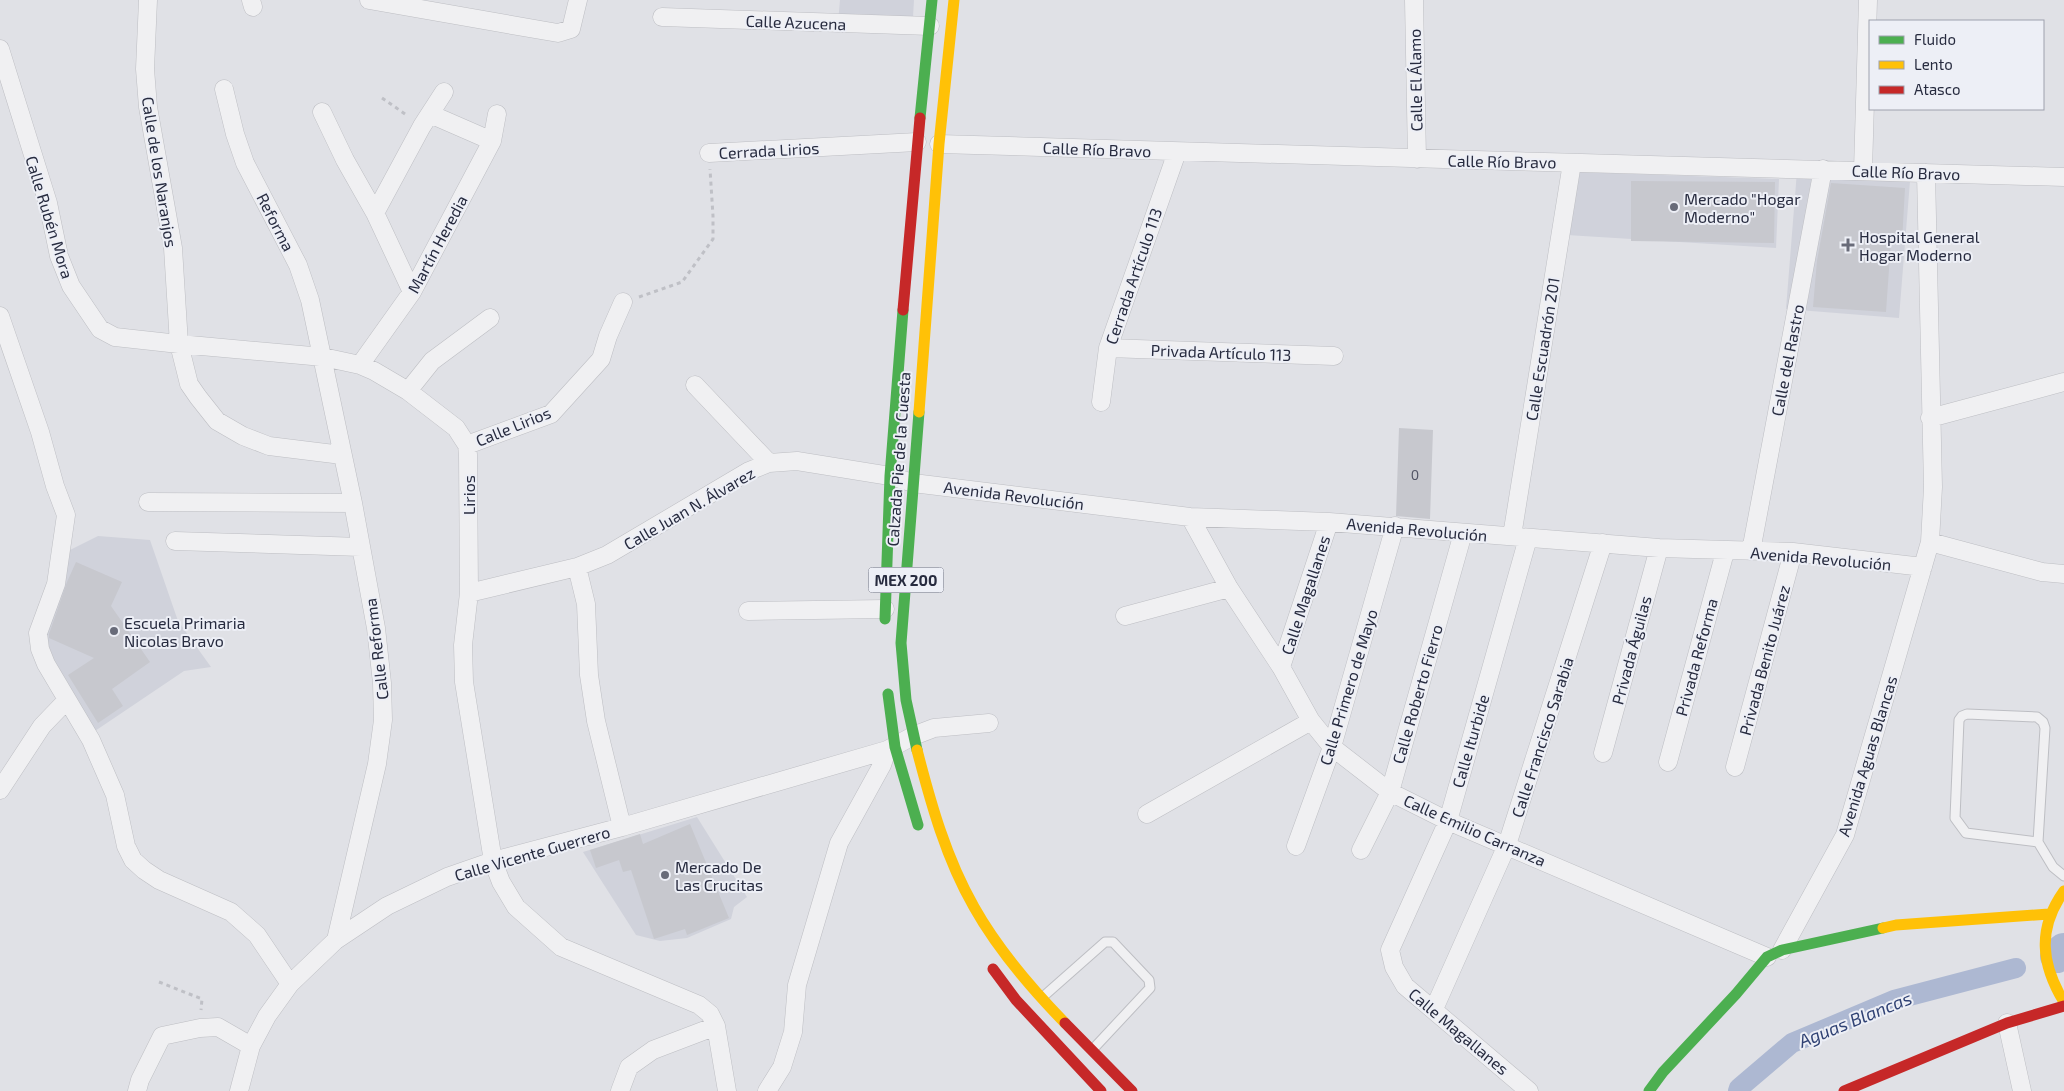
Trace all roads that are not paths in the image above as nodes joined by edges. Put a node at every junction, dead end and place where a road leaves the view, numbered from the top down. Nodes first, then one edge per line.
1 (148, 0) edge
2 (370, 0) edge
3 (578, 0) edge
4 (932, 0) edge
5 (954, 0) edge
6 (1414, 0) edge
7 (1868, 0) edge
8 (662, 18) dead end
9 (930, 26) junction
10 (0, 49) edge
11 (224, 89) dead end
12 (444, 92) dead end
13 (322, 112) dead end
14 (497, 114) dead end
15 (426, 120) junction
16 (492, 141) junction
17 (918, 142) junction
18 (939, 144) junction
19 (1177, 152) junction
20 (709, 153) road end
21 (1417, 160) junction
22 (1572, 163) junction
23 (1823, 169) junction
24 (1863, 170) junction
25 (1926, 173) junction
26 (2064, 177) edge
27 (374, 213) junction
28 (412, 292) junction
29 (623, 302) road end
30 (0, 316) edge
31 (490, 318) dead end
32 (178, 344) junction
33 (1108, 348) junction
34 (1334, 356) dead end
35 (323, 357) junction
36 (360, 365) junction
37 (2064, 382) edge
38 (695, 385) dead end
39 (408, 391) junction
40 (1100, 402) dead end
41 (1930, 418) junction
42 (467, 445) junction
43 (342, 455) junction
44 (769, 463) junction
45 (890, 476) junction
46 (913, 483) junction
47 (148, 502) dead end
48 (353, 503) junction
49 (1190, 517) junction
50 (1329, 522) junction
51 (1395, 526) junction
52 (1463, 534) junction
53 (1520, 537) junction
54 (175, 541) dead end
55 (1930, 542) junction
56 (1603, 543) junction
57 (361, 547) junction
58 (1658, 548) junction
59 (1751, 551) junction
60 (1725, 552) junction
61 (1793, 552) junction
62 (577, 566) junction
63 (1923, 567) junction
64 (2064, 574) edge
65 (1229, 588) junction
66 (469, 593) junction
67 (748, 611) dead end
68 (1125, 616) dead end
69 (885, 618) joint
70 (1281, 667) junction
71 (887, 682) dead end
72 (67, 700) junction
73 (1311, 720) junction
74 (989, 723) dead end
75 (913, 736) junction
76 (1332, 747) junction
77 (891, 748) junction
78 (1603, 753) dead end
79 (1668, 762) dead end
80 (1735, 767) dead end
81 (0, 790) edge
82 (1390, 792) junction
83 (1147, 814) dead end
84 (1448, 821) junction
85 (622, 827) junction
86 (923, 840) dead end
87 (2038, 842) junction
88 (1507, 845) junction
89 (1296, 846) dead end
90 (1360, 850) dead end
91 (493, 861) junction
92 (2064, 876) edge
93 (2064, 891) edge
94 (2049, 914) junction
95 (336, 940) junction
96 (1774, 953) junction
97 (984, 957) dead end
98 (1394, 967) joint
99 (290, 984) junction
100 (1042, 998) junction
101 (2064, 1004) edge
102 (1434, 1009) junction
103 (1064, 1021) junction
104 (2007, 1023) junction
105 (716, 1026) junction
106 (1050, 1036) junction
107 (251, 1046) junction
108 (1092, 1050) junction
109 (137, 1091) edge
110 (239, 1091) edge
111 (620, 1091) edge
112 (727, 1091) edge
113 (767, 1091) edge
114 (1101, 1091) edge
115 (1132, 1091) edge
116 (1529, 1091) edge
117 (1649, 1091) edge
118 (1844, 1091) edge
119 (2022, 1091) edge

1 - 32 street, Calle de los Naranjos
2 - 3 street
4 - 9 main road, Calzada Pie de la Cuesta / MEX 200
5 - 18 main road, Calzada Pie de la Cuesta / MEX 200
6 - 21 street, Calle El Álamo
7 - 24 street
8 - 9 street, Calle Azucena
9 - 17 main road, Calzada Pie de la Cuesta / MEX 200
10 - 32 street, Calle Rubén Mora
11 - 35 street, Reforma
12 - 15 street
13 - 27 street
14 - 16 street, Martín Heredia
15 - 16 street
15 - 27 street
16 - 28 street, Martín Heredia
17 - 20 street, Cerrada Lirios
17 - 45 main road, Calzada Pie de la Cuesta / MEX 200
18 - 19 street, Calle Río Bravo
18 - 46 main road, Calzada Pie de la Cuesta / MEX 200
19 - 21 street, Calle Río Bravo
19 - 33 street, Cerrada Artículo 113
21 - 22 street, Calle Río Bravo
22 - 23 street, Calle Río Bravo
22 - 53 street, Calle Escuadrón 201
23 - 24 street, Calle Río Bravo
23 - 59 street, Calle del Rastro
24 - 25 street, Calle Río Bravo
25 - 26 street, Calle Río Bravo
25 - 41 street, Avenida Aguas Blancas
27 - 28 street
28 - 36 street, Martín Heredia
29 - 42 street, Calle Lirios
30 - 72 street
31 - 39 street
32 - 35 street
32 - 43 street, Calle de los Naranjos
33 - 34 street, Privada Artículo 113
33 - 40 street, Cerrada Artículo 113
35 - 36 street
35 - 43 street, Calle Reforma
36 - 39 street
37 - 41 street
38 - 44 street
39 - 42 street
41 - 55 street, Avenida Aguas Blancas
42 - 66 street, Lirios
43 - 48 street, Calle Reforma
44 - 45 street, Calle Juan N. Álvarez
44 - 62 street, Calle Juan N. Álvarez
45 - 46 street, Calle Juan N. Álvarez
45 - 69 main road, Calzada Pie de la Cuesta / MEX 200
46 - 49 street, Avenida Revolución
46 - 75 main road, Calzada Pie de la Cuesta / MEX 200
47 - 48 street
48 - 57 street, Calle Reforma
49 - 50 street, Avenida Revolución
49 - 65 street, Calle Emilio Carranza
50 - 51 street, Avenida Revolución
50 - 70 street, Calle Magallanes
51 - 52 street, Avenida Revolución
51 - 76 street, Calle Primero de Mayo
52 - 53 street, Avenida Revolución
52 - 82 street, Calle Roberto Fierro
53 - 56 street, Avenida Revolución
53 - 84 street, Calle Iturbide
54 - 57 street
55 - 63 street, Avenida Aguas Blancas
55 - 64 street
56 - 58 street, Avenida Revolución
56 - 88 street, Calle Francisco Sarabia
57 - 95 street, Calle Reforma
58 - 60 street, Avenida Revolución
58 - 78 street, Privada Águilas
59 - 60 street, Avenida Revolución
59 - 61 street, Avenida Revolución
60 - 79 street, Privada Reforma
61 - 63 street, Avenida Revolución
61 - 80 street, Privada Benito Juárez
62 - 66 street, Calle Juan N. Álvarez
62 - 85 street
63 - 96 street, Avenida Aguas Blancas
65 - 68 street
65 - 70 street, Calle Emilio Carranza
66 - 91 street, Lirios
67 - 69 street
70 - 73 street, Calle Emilio Carranza
71 - 77 main road
72 - 81 street
72 - 99 street
73 - 76 street, Calle Emilio Carranza
73 - 83 street
74 - 75 street, Calle Vicente Guerrero
75 - 77 street, Calle Vicente Guerrero
75 - 100 main road, Calzada Pie de la Cuesta / MEX 200
76 - 82 street, Calle Emilio Carranza
76 - 89 street, Calle Primero de Mayo
77 - 85 street, Calle Vicente Guerrero
77 - 86 main road
77 - 113 street
82 - 84 street, Calle Emilio Carranza
82 - 90 street, Calle Roberto Fierro
84 - 88 street, Calle Emilio Carranza
84 - 98 street, Calle Iturbide
85 - 91 street, Calle Vicente Guerrero
87 - 87 lane
87 - 92 lane
88 - 96 street, Calle Emilio Carranza
88 - 102 street, Calle Francisco Sarabia
91 - 95 street, Calle Vicente Guerrero
91 - 105 street, Lirios
93 - 94 main road
94 - 96 main road
94 - 101 main road
95 - 99 street, Calle Vicente Guerrero
96 - 117 main road, Avenida Aguas Blancas
97 - 106 main road
98 - 102 street, Calle Magallanes
99 - 107 street, Calle Vicente Guerrero
100 - 103 main road, Calzada Pie de la Cuesta / MEX 200
100 - 108 lane
101 - 104 main road
102 - 116 street, Calle Magallanes
103 - 106 main road
103 - 108 main road, Calzada Pie de la Cuesta / MEX 200
104 - 118 main road
104 - 119 street
105 - 111 street
105 - 112 street
106 - 114 main road
107 - 109 street
107 - 110 street, Calle Vicente Guerrero
108 - 115 main road, Calzada Pie de la Cuesta / MEX 200

